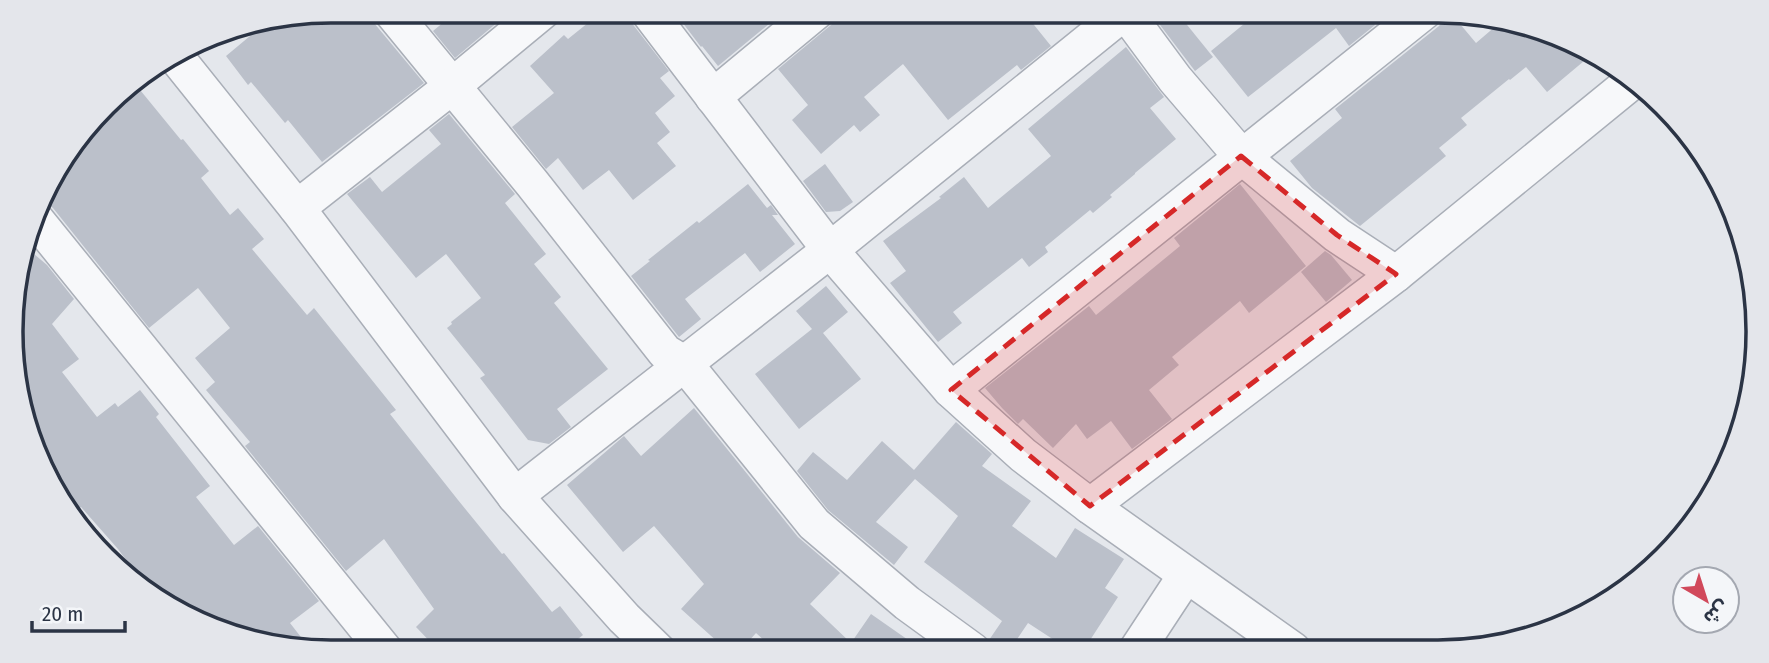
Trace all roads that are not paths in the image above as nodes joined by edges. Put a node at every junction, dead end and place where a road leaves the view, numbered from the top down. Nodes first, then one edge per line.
1 (400, 23) edge
2 (528, 23) edge
3 (658, 23) edge
4 (802, 23) edge
5 (1110, 23) edge
6 (1134, 23) edge
7 (1410, 23) edge
8 (180, 62) edge
9 (452, 87) junction
10 (1625, 87) edge
11 (713, 97) junction
12 (1241, 156) junction
13 (297, 208) junction
14 (41, 226) edge
15 (830, 250) junction
16 (1396, 274) junction
17 (684, 364) junction
18 (951, 390) junction
19 (515, 496) junction
20 (1090, 506) junction
21 (1186, 575) junction
22 (376, 640) edge
23 (647, 640) edge
24 (958, 640) edge
25 (1143, 640) edge
26 (1279, 640) edge

1 - 9 street
2 - 9 street
3 - 11 street
4 - 11 street
5 - 15 street
6 - 12 street
7 - 12 street
8 - 13 street
9 - 13 street
9 - 17 street
10 - 16 street
11 - 15 street
12 - 16 street
12 - 18 street
13 - 19 street
14 - 22 street
15 - 17 street
15 - 18 street
16 - 20 street
17 - 19 street
17 - 24 street
18 - 20 street
19 - 23 street
20 - 21 street
21 - 25 street
21 - 26 street

